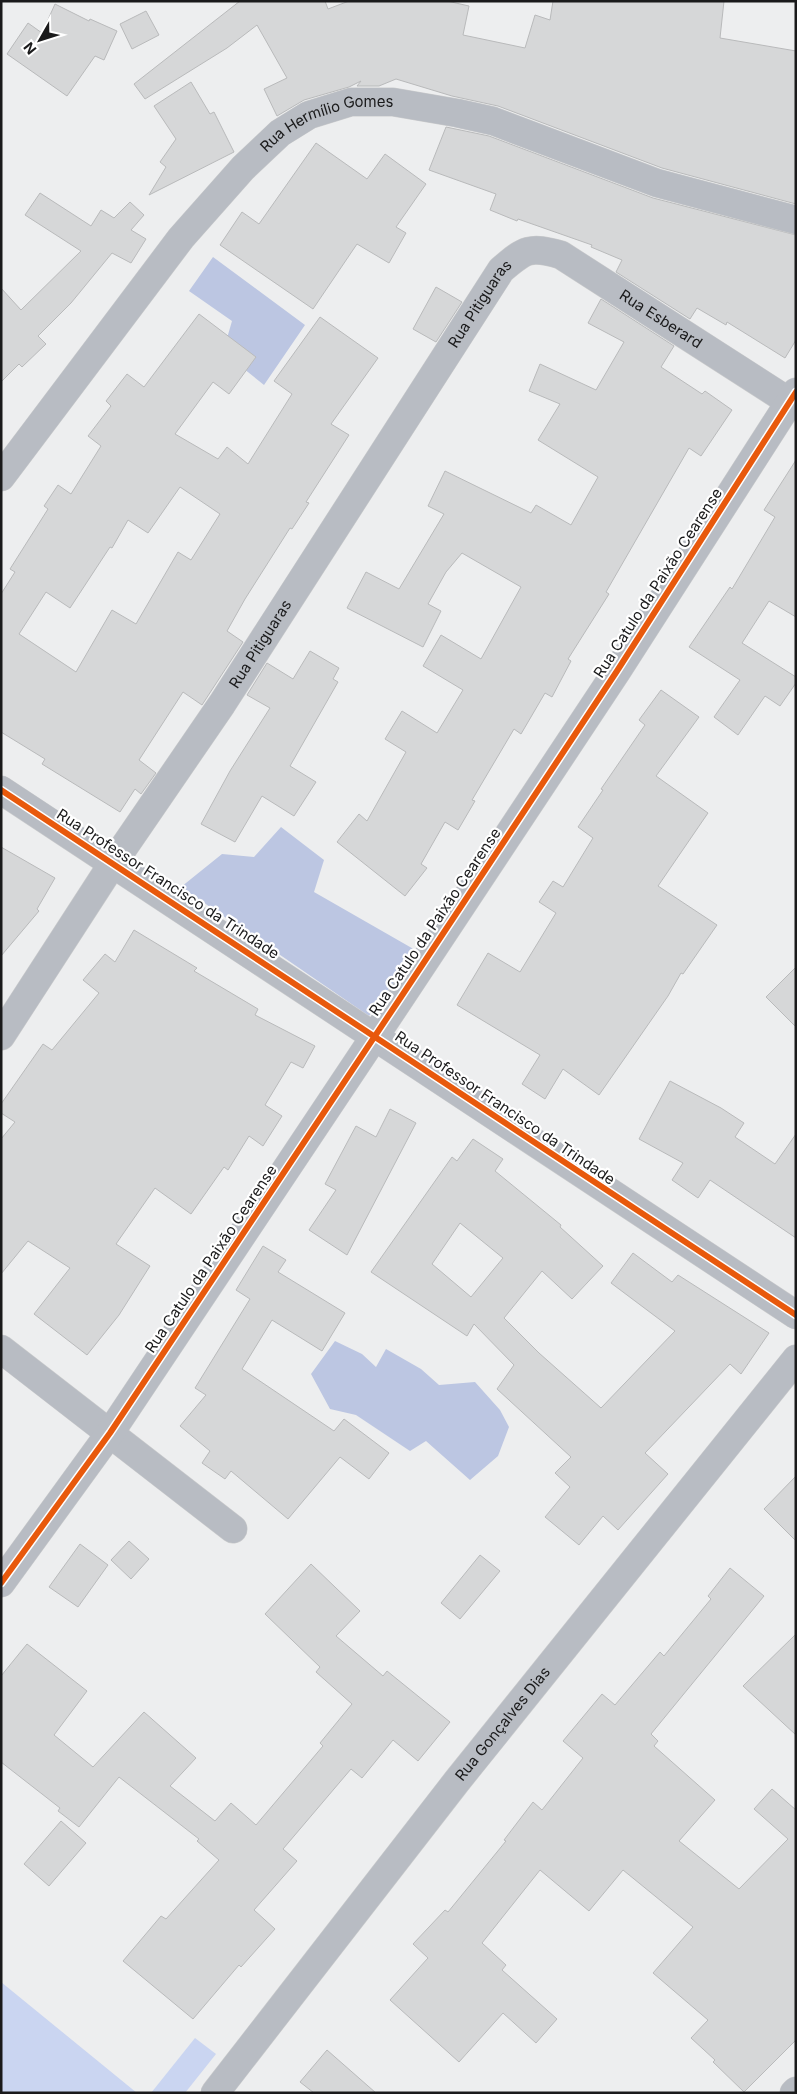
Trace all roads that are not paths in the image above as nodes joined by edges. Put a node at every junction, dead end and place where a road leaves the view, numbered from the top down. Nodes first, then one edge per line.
1 (796, 220) edge
2 (520, 253) joint
3 (794, 400) edge
4 (1, 476) edge
5 (1, 790) edge
6 (113, 863) junction
7 (1, 1036) edge
8 (374, 1036) junction
9 (796, 1314) edge
10 (1, 1349) edge
11 (796, 1359) edge
12 (110, 1433) junction
13 (234, 1529) dead end
14 (1, 1583) edge
15 (215, 2093) edge

1 - 4 street, Rua Hermílio Gomes
2 - 3 street, Rua Esberard
2 - 6 street, Rua Pitiguaras
3 - 8 street, Rua Catulo da Paixão Cearense
5 - 6 street, Rua Professor Francisco da Trindade
6 - 7 street, Rua Pitiguaras
6 - 8 street, Rua Professor Francisco da Trindade
8 - 9 street, Rua Professor Francisco da Trindade
8 - 12 street, Rua Catulo da Paixão Cearense
10 - 12 street
11 - 15 street, Rua Gonçalves Dias
12 - 13 street
12 - 14 street, Rua Catulo da Paixão Cearense

